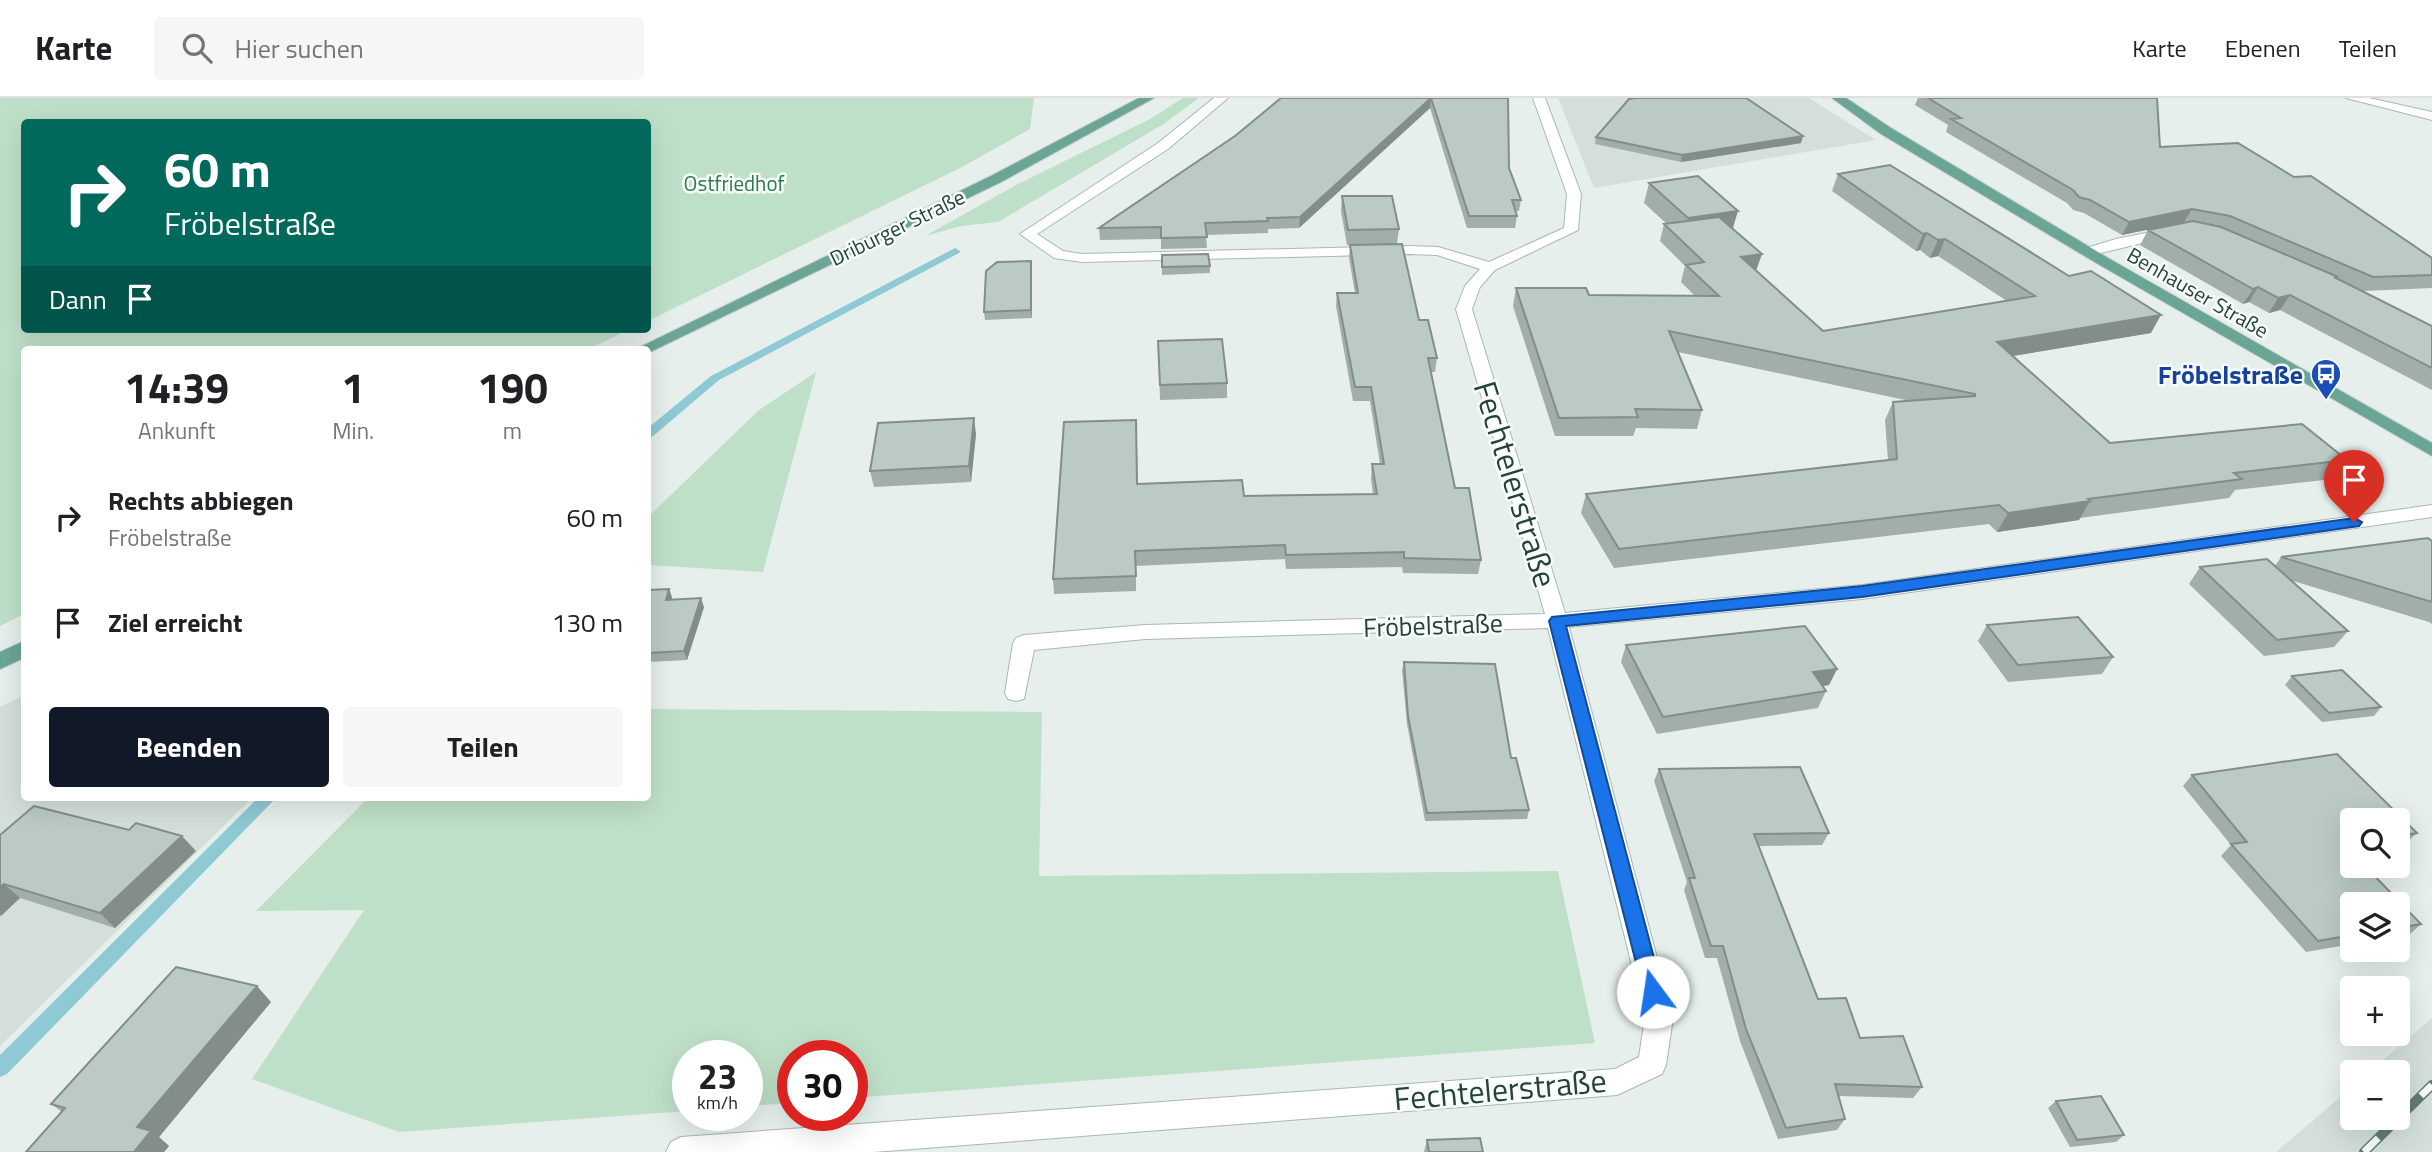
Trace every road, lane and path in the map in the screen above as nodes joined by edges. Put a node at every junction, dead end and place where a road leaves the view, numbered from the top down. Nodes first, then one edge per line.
1 (1148, 98) edge
2 (1222, 98) edge
3 (1539, 98) edge
4 (1838, 98) edge
5 (2352, 98) edge
6 (2432, 116) edge
7 (2185, 229) edge
8 (2088, 253) junction
9 (1490, 267) junction
10 (650, 346) edge
11 (2432, 451) edge
12 (2432, 511) edge
13 (1557, 621) junction
14 (21, 650) edge
15 (0, 661) edge
16 (1016, 693) dead end
17 (681, 1152) edge

1 - 10 main road, Driburger Straße
2 - 9 street
3 - 9 street, Fechtelerstraße
4 - 8 main road, Benhauser Straße
5 - 6 street
7 - 8 street, Benhauser Straße
8 - 11 main road, Benhauser Straße
9 - 13 street, Fechtelerstraße
12 - 13 street, Fröbelstraße
13 - 16 street, Fröbelstraße
13 - 17 street, Fechtelerstraße
14 - 15 main road

